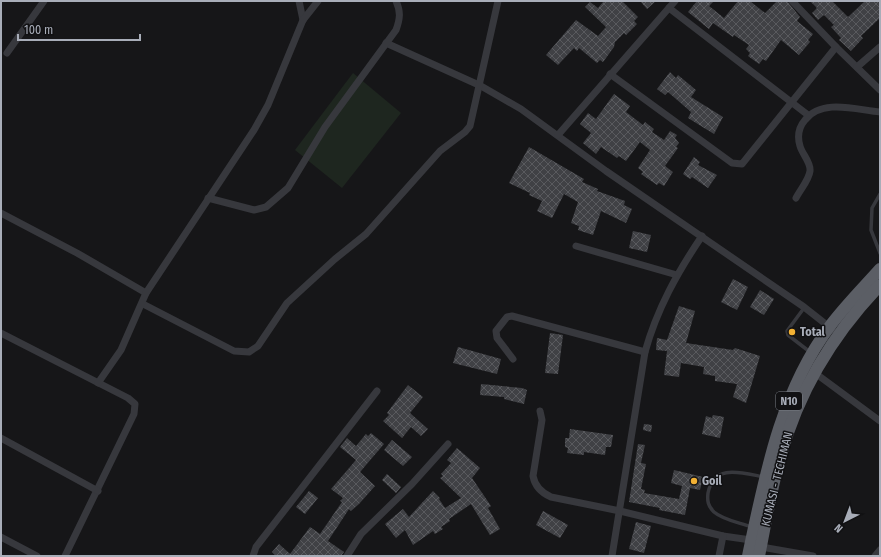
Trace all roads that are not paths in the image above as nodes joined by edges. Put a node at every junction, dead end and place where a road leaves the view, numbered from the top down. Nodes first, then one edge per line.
1 (44, 1) edge
2 (299, 1) edge
3 (318, 1) edge
4 (396, 1) edge
5 (498, 1) edge
6 (675, 1) edge
7 (792, 1) edge
8 (669, 8) junction
9 (303, 20) junction
10 (386, 43) junction
11 (836, 46) junction
12 (880, 47) edge
13 (7, 53) dead end
14 (857, 67) junction
15 (610, 74) junction
16 (480, 86) junction
17 (880, 90) edge
18 (792, 101) junction
19 (880, 112) edge
20 (808, 115) junction
21 (558, 135) junction
22 (880, 194) edge
23 (208, 198) junction
24 (796, 198) dead end
25 (1, 214) edge
26 (702, 236) junction
27 (576, 246) dead end
28 (880, 253) edge
29 (880, 269) edge
30 (676, 275) junction
31 (880, 285) edge
32 (146, 293) junction
33 (143, 304) junction
34 (804, 308) junction
35 (834, 331) junction
36 (1, 333) edge
37 (645, 352) junction
38 (813, 354) junction
39 (512, 359) dead end
40 (815, 373) junction
41 (98, 383) junction
42 (377, 390) dead end
43 (540, 411) dead end
44 (880, 421) edge
45 (1, 438) edge
46 (448, 444) dead end
47 (765, 477) junction
48 (98, 491) junction
49 (620, 511) junction
50 (753, 528) junction
51 (723, 536) junction
52 (1, 537) edge
53 (757, 548) edge
54 (880, 550) edge
55 (36, 556) edge
56 (65, 556) edge
57 (253, 556) edge
58 (348, 556) edge
59 (612, 556) edge
60 (719, 556) edge
61 (748, 556) edge
62 (813, 556) edge
63 (875, 556) edge

1 - 13 street
2 - 9 street
3 - 9 street
4 - 10 street
5 - 16 street
6 - 8 street
7 - 11 street
8 - 15 street
8 - 18 street
9 - 23 street
10 - 16 street
10 - 23 street
11 - 14 street
11 - 18 street
12 - 14 street
14 - 17 street
15 - 18 street
15 - 21 street
16 - 21 street
16 - 33 street
18 - 20 street
19 - 20 street
20 - 24 street
21 - 26 street
22 - 28 lane
23 - 32 street
25 - 32 street
26 - 30 street
26 - 34 street
27 - 30 street
29 - 35 highway, N10
30 - 37 street
31 - 35 highway, KUMASI - TECHIMAN / N10
32 - 33 street
33 - 41 street
34 - 35 street
34 - 38 lane
35 - 38 highway, N10
35 - 40 highway, KUMASI - TECHIMAN / N10
36 - 41 street
37 - 39 street
37 - 49 street
38 - 47 highway, N10
40 - 44 street
40 - 53 highway, KUMASI - TECHIMAN / N10
41 - 48 street
42 - 57 street
43 - 49 street
45 - 48 street
46 - 58 street
47 - 50 highway, N10
47 - 50 lane
48 - 56 street
49 - 51 street
49 - 59 street
50 - 53 highway, N10
51 - 53 street
51 - 60 street
52 - 55 street
53 - 61 highway, N10
53 - 62 street
54 - 63 street

